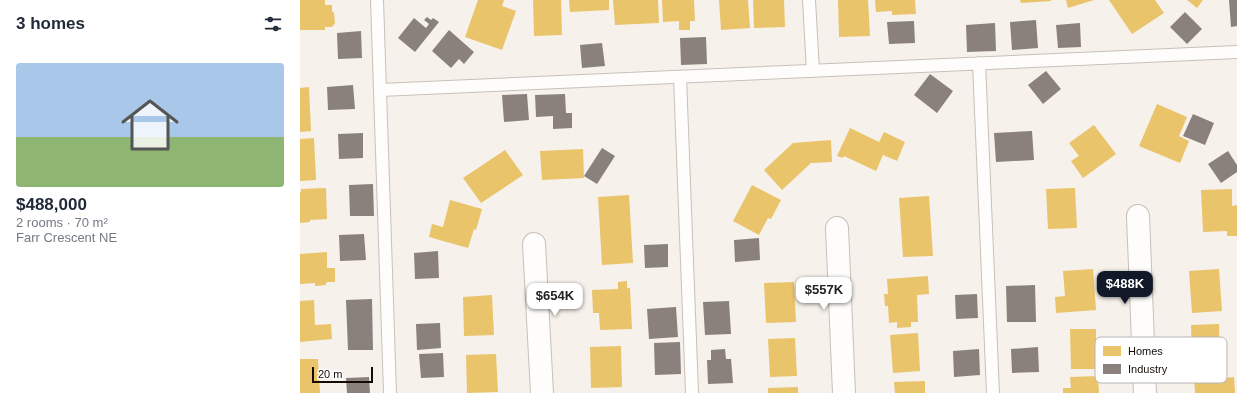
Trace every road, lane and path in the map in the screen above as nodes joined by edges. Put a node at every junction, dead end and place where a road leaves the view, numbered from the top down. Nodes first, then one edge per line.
1 (377, 0) edge
2 (809, 0) edge
3 (1237, 52) edge
4 (979, 63) junction
5 (813, 71) junction
6 (680, 77) junction
7 (380, 90) junction
8 (1138, 216) dead end
9 (837, 228) dead end
10 (534, 244) dead end
11 (1143, 337) edge
12 (1145, 383) edge
13 (390, 393) edge
14 (542, 393) edge
15 (692, 393) edge
16 (844, 393) edge
17 (993, 393) edge
18 (1145, 393) edge

1 - 7 lane
2 - 5 lane
3 - 4 lane
4 - 5 lane
4 - 17 lane
5 - 6 lane
6 - 7 lane
6 - 15 lane
7 - 13 lane
8 - 11 street
9 - 16 street
10 - 14 street
12 - 18 street

